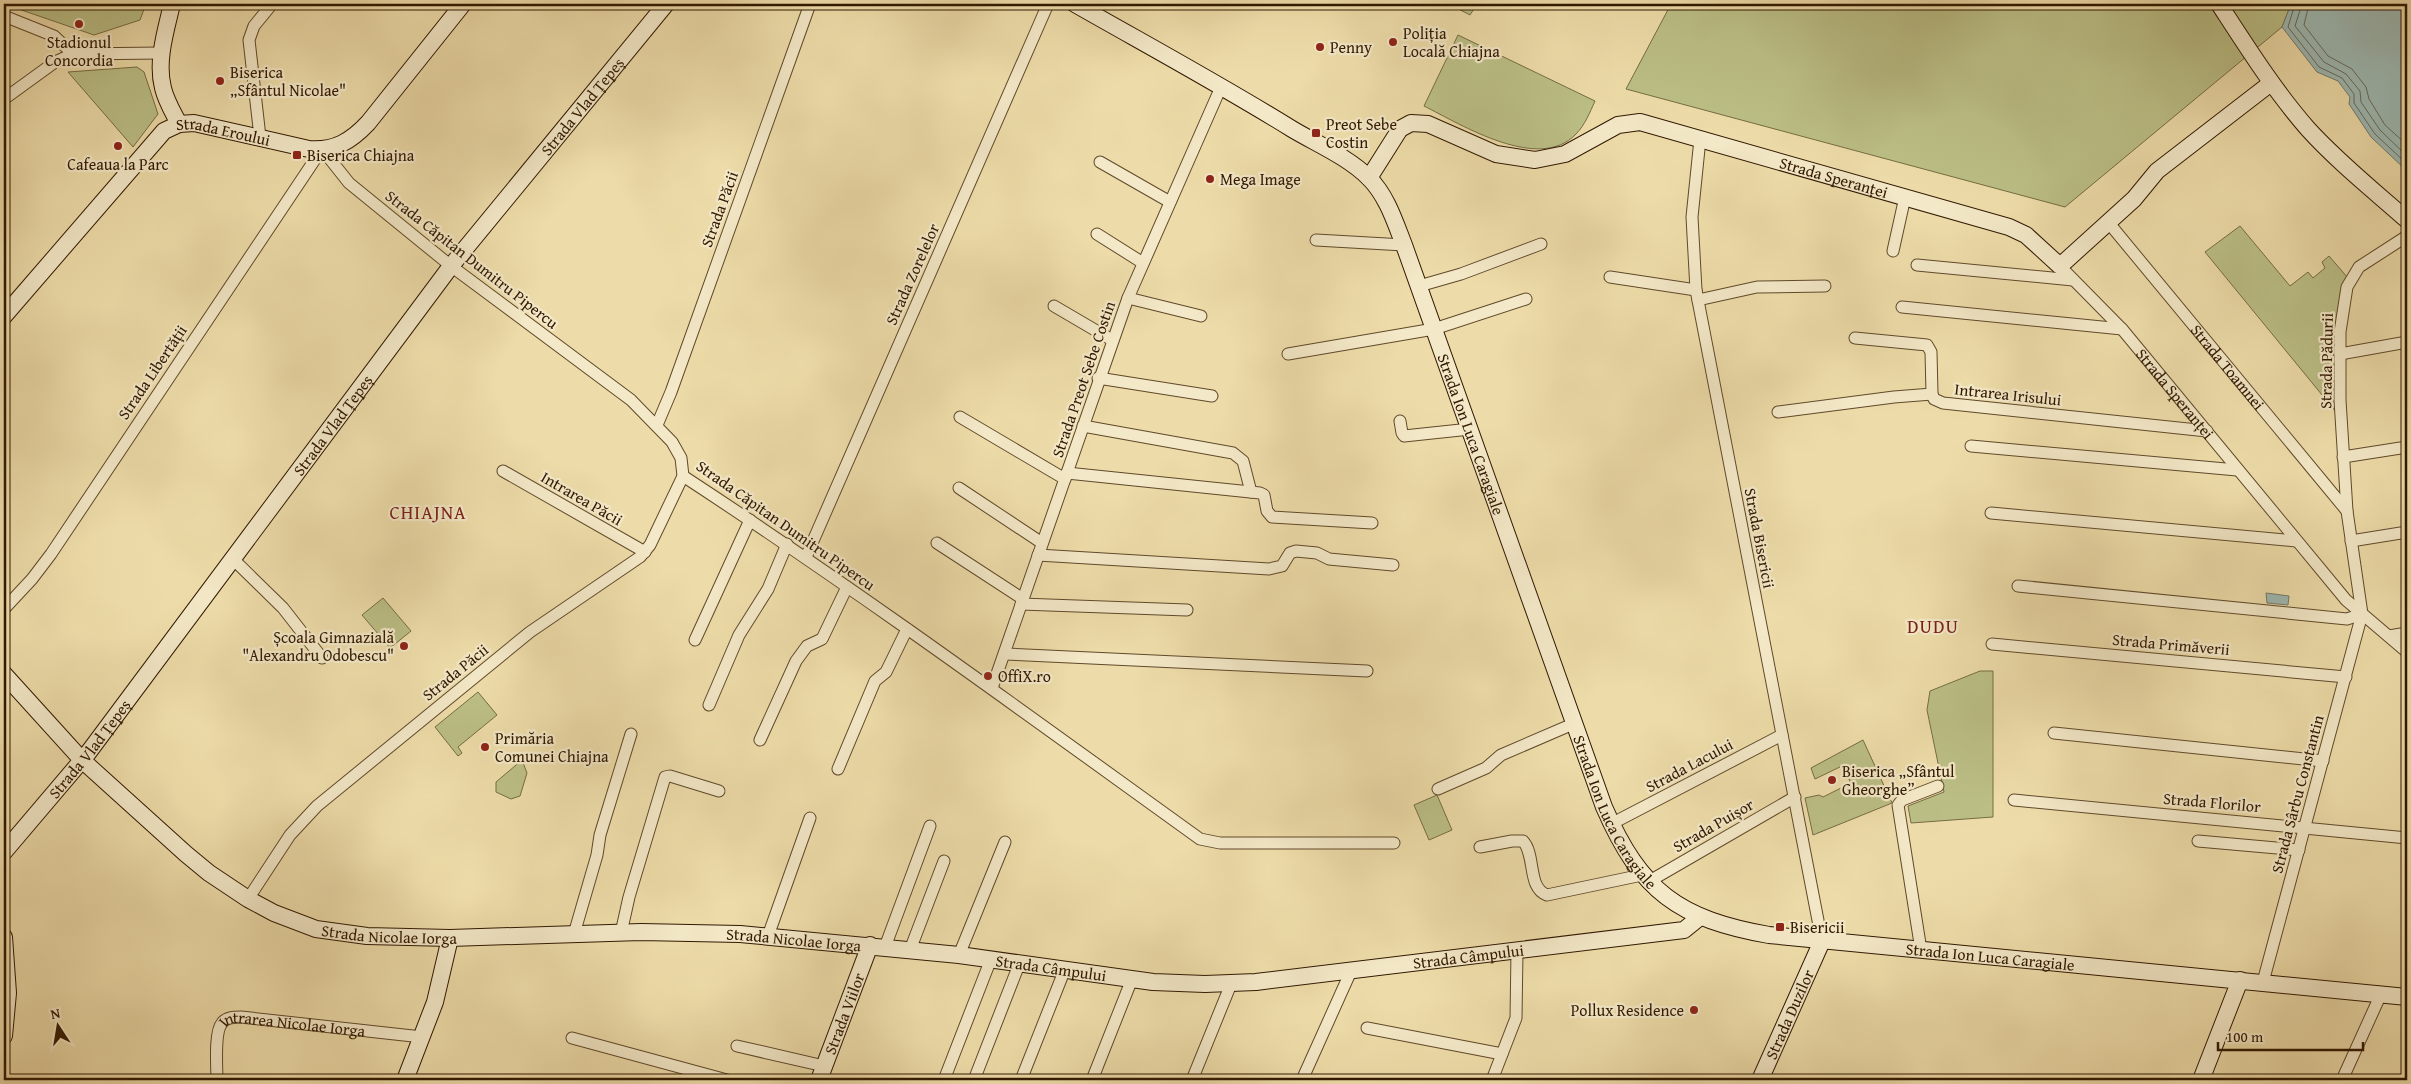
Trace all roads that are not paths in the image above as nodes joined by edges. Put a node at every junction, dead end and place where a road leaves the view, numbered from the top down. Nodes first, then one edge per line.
1 (172, 4) edge
2 (272, 4) edge
3 (463, 4) edge
4 (666, 4) edge
5 (810, 4) edge
6 (1048, 4) edge
7 (1074, 4) edge
8 (2219, 4) edge
9 (4, 16) edge
10 (162, 53) junction
11 (73, 54) junction
12 (2271, 83) junction
13 (1221, 87) junction
14 (4, 99) edge
15 (179, 124) junction
16 (260, 137) junction
17 (1700, 140) junction
18 (322, 149) junction
19 (1100, 162) dead end
20 (1369, 178) junction
21 (1904, 197) junction
22 (1170, 202) junction
23 (2407, 220) edge
24 (2108, 222) junction
25 (1097, 234) dead end
26 (2407, 236) edge
27 (1316, 240) dead end
28 (1541, 244) dead end
29 (1404, 245) junction
30 (1893, 251) dead end
31 (1143, 263) junction
32 (1916, 265) dead end
33 (452, 266) junction
34 (2060, 266) junction
35 (1610, 277) dead end
36 (2073, 280) junction
37 (1419, 286) junction
38 (1825, 286) dead end
39 (1697, 295) junction
40 (1128, 298) junction
41 (1526, 299) dead end
42 (1054, 306) dead end
43 (1902, 307) dead end
44 (4, 316) edge
45 (1201, 316) dead end
46 (1434, 328) junction
47 (2122, 329) junction
48 (1855, 338) dead end
49 (1112, 340) junction
50 (2407, 342) edge
51 (1288, 354) dead end
52 (2340, 354) junction
53 (1098, 378) junction
54 (1932, 394) junction
55 (1212, 396) dead end
56 (1778, 412) dead end
57 (960, 417) dead end
58 (1400, 421) dead end
59 (657, 425) junction
60 (1083, 426) junction
61 (1470, 429) junction
62 (2207, 431) junction
63 (1971, 446) dead end
64 (2407, 447) edge
65 (2343, 458) junction
66 (2237, 470) junction
67 (503, 471) dead end
68 (683, 476) junction
69 (1066, 476) junction
70 (959, 488) dead end
71 (1250, 492) junction
72 (2347, 511) junction
73 (1992, 513) dead end
74 (750, 520) junction
75 (1372, 523) dead end
76 (2407, 532) edge
77 (2351, 540) junction
78 (2296, 541) junction
79 (937, 543) dead end
80 (1042, 543) junction
81 (787, 544) junction
82 (645, 552) junction
83 (1038, 555) junction
84 (806, 557) junction
85 (233, 559) junction
86 (1393, 565) dead end
87 (2018, 586) dead end
88 (847, 587) junction
89 (1022, 601) junction
90 (4, 609) edge
91 (1187, 610) dead end
92 (2362, 614) junction
93 (907, 629) junction
94 (2407, 633) edge
95 (2390, 636) junction
96 (695, 640) dead end
97 (1992, 644) dead end
98 (2407, 652) edge
99 (1005, 654) junction
100 (322, 658) dead end
101 (1367, 671) dead end
102 (4, 674) edge
103 (2346, 677) junction
104 (992, 688) junction
105 (709, 705) dead end
106 (1573, 724) junction
107 (2054, 733) dead end
108 (631, 734) dead end
109 (1782, 735) junction
110 (760, 740) dead end
111 (82, 760) junction
112 (2323, 761) junction
113 (838, 768) dead end
114 (1938, 786) dead end
115 (1438, 789) dead end
116 (719, 791) dead end
117 (1794, 797) junction
118 (2014, 800) dead end
119 (810, 818) dead end
120 (1611, 824) junction
121 (930, 826) dead end
122 (2305, 826) junction
123 (2407, 838) edge
124 (2198, 841) dead end
125 (1005, 842) dead end
126 (1394, 843) dead end
127 (1480, 847) dead end
128 (2298, 850) junction
129 (4, 852) edge
130 (944, 861) dead end
131 (1645, 878) junction
132 (248, 899) junction
133 (1700, 916) junction
134 (620, 933) junction
135 (574, 934) junction
136 (4, 936) edge
137 (768, 936) junction
138 (450, 938) junction
139 (1820, 944) junction
140 (878, 946) junction
141 (910, 950) junction
142 (1921, 950) junction
143 (1516, 951) junction
144 (959, 955) junction
145 (991, 959) junction
146 (1020, 962) junction
147 (1065, 969) junction
148 (1351, 971) junction
149 (1132, 979) junction
150 (2240, 980) junction
151 (2263, 982) junction
152 (1231, 984) junction
153 (2381, 994) junction
154 (2407, 997) edge
155 (1368, 1028) dead end
156 (4, 1036) edge
157 (422, 1037) junction
158 (572, 1038) dead end
159 (738, 1046) dead end
160 (1502, 1054) junction
161 (821, 1073) edge
162 (217, 1080) edge
163 (404, 1080) edge
164 (727, 1080) edge
165 (944, 1080) edge
166 (974, 1080) edge
167 (1021, 1080) edge
168 (1092, 1080) edge
169 (1192, 1080) edge
170 (1302, 1080) edge
171 (1492, 1080) edge
172 (1760, 1080) edge
173 (2201, 1080) edge
174 (2342, 1080) edge

1 - 10 street
2 - 16 street
3 - 18 street, Strada Eroului
4 - 33 street, Strada Vlad Țepeș
5 - 59 street, Strada Păcii
6 - 84 street, Strada Zorelelor
7 - 13 street, Strada Ion Luca Caragiale
8 - 12 street
9 - 11 street
10 - 11 street
10 - 15 street
11 - 14 street
12 - 23 street
12 - 24 street
13 - 20 street, Strada Ion Luca Caragiale
13 - 22 street, Strada Preot Sebe Costin
15 - 16 street, Strada Eroului
15 - 44 street, Strada Eroului
16 - 18 street, Strada Eroului
17 - 20 street, Strada Speranței
17 - 21 street, Strada Speranței
17 - 39 street, Strada Bisericii
18 - 33 street, Strada Căpitan Dumitru Pipercu
18 - 90 street, Strada Libertății
19 - 22 street
20 - 29 street, Strada Ion Luca Caragiale
21 - 30 street
21 - 34 street, Strada Speranței
22 - 31 street, Strada Preot Sebe Costin
24 - 34 street
24 - 72 street, Strada Toamnei
25 - 31 street
26 - 52 street, Strada Pădurii
27 - 29 street
28 - 37 street
29 - 37 street, Strada Ion Luca Caragiale
31 - 40 street, Strada Preot Sebe Costin
32 - 36 street
33 - 59 street, Strada Căpitan Dumitru Pipercu
33 - 85 street, Strada Vlad Țepeș
34 - 36 street, Strada Speranței
35 - 39 street
36 - 47 street, Strada Speranței
37 - 46 street, Strada Ion Luca Caragiale
38 - 39 street
39 - 109 street, Strada Bisericii
40 - 45 street
40 - 49 street, Strada Preot Sebe Costin
41 - 46 street
42 - 49 street
43 - 47 street
46 - 51 street
46 - 61 street, Strada Ion Luca Caragiale
47 - 62 street, Strada Speranței
48 - 54 street, Intrarea Irisului
49 - 53 street, Strada Preot Sebe Costin
50 - 52 street
52 - 65 street, Strada Pădurii
53 - 55 street
53 - 60 street, Strada Preot Sebe Costin
54 - 56 street
54 - 62 street, Intrarea Irisului
57 - 69 street
58 - 61 street
59 - 68 street, Strada Căpitan Dumitru Pipercu
60 - 69 street, Strada Preot Sebe Costin
60 - 71 street
61 - 106 street, Strada Ion Luca Caragiale
62 - 66 street, Strada Speranței
63 - 66 street, Strada Speranței
64 - 65 street
65 - 72 street, Strada Pădurii
66 - 78 street, Strada Speranței
67 - 82 street, Intrarea Păcii
68 - 74 street, Strada Căpitan Dumitru Pipercu
68 - 82 street, Strada Păcii
69 - 71 street
69 - 80 street, Strada Preot Sebe Costin
70 - 80 street
71 - 75 street
72 - 77 street, Strada Pădurii
73 - 78 street
74 - 81 street, Strada Căpitan Dumitru Pipercu
74 - 96 street
76 - 77 street
77 - 92 street, Strada Pădurii
78 - 92 street, Strada Speranței
79 - 89 street
80 - 83 street, Strada Preot Sebe Costin
81 - 84 street, Strada Căpitan Dumitru Pipercu
81 - 105 street
82 - 132 street, Strada Păcii
83 - 86 street
83 - 89 street, Strada Preot Sebe Costin
84 - 88 street, Strada Căpitan Dumitru Pipercu
85 - 100 street
85 - 111 street, Strada Vlad Țepeș
87 - 92 street
88 - 93 street, Strada Căpitan Dumitru Pipercu
88 - 110 street
89 - 91 street
89 - 99 street, Strada Preot Sebe Costin
92 - 95 street
92 - 103 street, Strada Sârbu Constantin
93 - 104 street, Strada Căpitan Dumitru Pipercu
93 - 113 street
94 - 95 street
95 - 98 street
97 - 103 street, Strada Primăverii
99 - 101 street
99 - 104 street, Strada Preot Sebe Costin
102 - 111 street, Strada Nicolae Iorga
103 - 112 street, Strada Sârbu Constantin
104 - 126 street, Strada Căpitan Dumitru Pipercu
106 - 115 street
106 - 120 street, Strada Ion Luca Caragiale
107 - 112 street
108 - 135 street
109 - 117 street, Strada Bisericii
109 - 120 street, Strada Lacului
111 - 129 street, Strada Vlad Țepeș
111 - 132 street, Strada Nicolae Iorga
112 - 122 street, Strada Sârbu Constantin
114 - 142 street
116 - 134 street
117 - 131 street, Strada Puișor
117 - 139 street, Strada Bisericii
118 - 122 street, Strada Florilor
119 - 137 street
120 - 131 street, Strada Ion Luca Caragiale
121 - 140 street
122 - 123 street, Strada Florilor
122 - 128 street, Strada Sârbu Constantin
124 - 128 street
125 - 144 street
127 - 131 street, Strada Puișor
128 - 151 street, Strada Sârbu Constantin
130 - 141 street
131 - 133 street, Strada Ion Luca Caragiale
132 - 138 street, Strada Nicolae Iorga
133 - 139 street, Strada Ion Luca Caragiale
133 - 143 street, Strada Câmpului
134 - 135 street, Strada Nicolae Iorga
134 - 137 street, Strada Nicolae Iorga
135 - 138 street, Strada Nicolae Iorga
136 - 156 street
137 - 140 street, Strada Nicolae Iorga
138 - 157 street
139 - 142 street, Strada Ion Luca Caragiale
139 - 172 street, Strada Duzilor
140 - 141 street, Strada Câmpului
140 - 161 street, Strada Viilor
141 - 144 street, Strada Câmpului
142 - 150 street, Strada Ion Luca Caragiale
143 - 148 street, Strada Câmpului
143 - 160 street
144 - 145 street, Strada Câmpului
145 - 146 street, Strada Câmpului
145 - 165 street
146 - 147 street, Strada Câmpului
146 - 166 street
147 - 149 street, Strada Câmpului
147 - 167 street
148 - 152 street, Strada Câmpului
148 - 170 street
149 - 152 street, Strada Câmpului
149 - 168 street
150 - 151 street, Strada Ion Luca Caragiale
150 - 173 street
151 - 153 street, Strada Ion Luca Caragiale
152 - 169 street
153 - 154 street, Strada Ion Luca Caragiale
153 - 174 street
155 - 160 street
157 - 162 street, Intrarea Nicolae Iorga
157 - 163 street
158 - 164 street
159 - 161 street
160 - 171 street

